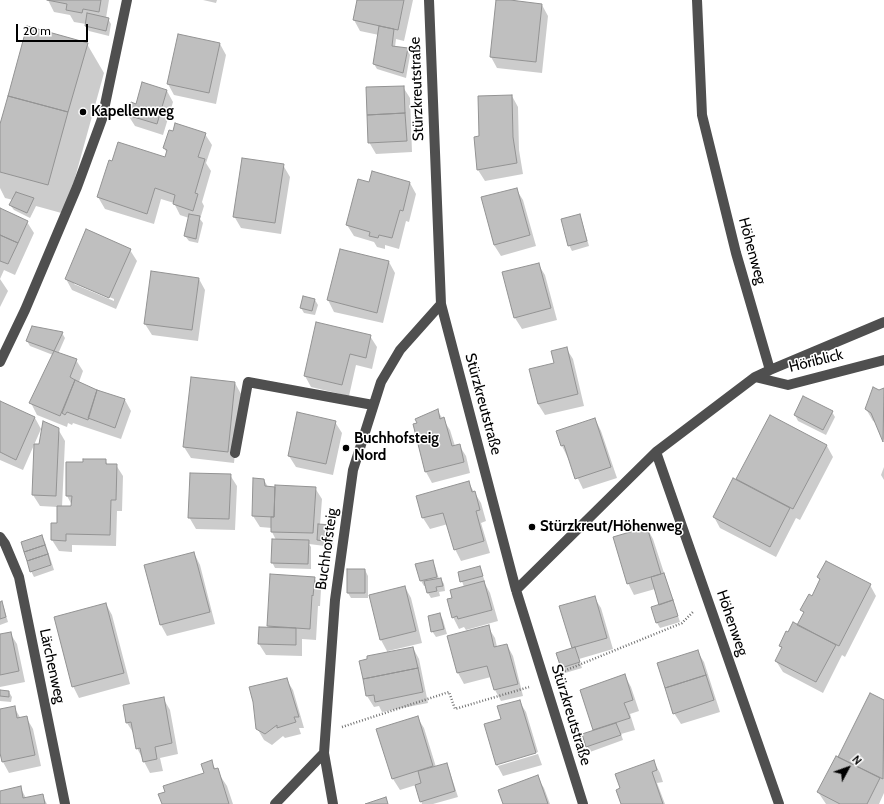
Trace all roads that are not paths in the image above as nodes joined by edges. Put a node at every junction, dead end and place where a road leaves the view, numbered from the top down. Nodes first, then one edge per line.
1 (127, 0) edge
2 (429, 0) edge
3 (697, 0) edge
4 (441, 304) junction
5 (884, 322) edge
6 (884, 360) edge
7 (0, 362) edge
8 (770, 370) junction
9 (755, 377) junction
10 (373, 405) junction
11 (656, 452) junction
12 (236, 453) dead end
13 (0, 537) edge
14 (516, 590) junction
15 (324, 754) junction
16 (65, 804) edge
17 (275, 804) edge
18 (333, 804) edge
19 (583, 804) edge
20 (779, 804) edge

1 - 7 street
2 - 4 street, Stürzkreutstraße
3 - 8 street, Höhenweg
4 - 10 street, Buchhofsteig
4 - 14 street, Stürzkreutstraße
5 - 8 street
6 - 9 street, Höriblick
8 - 9 street
9 - 11 street
10 - 12 street
10 - 15 street, Buchhofsteig
11 - 14 street
11 - 20 street, Höhenweg
13 - 16 street, Lärchenweg
14 - 19 street, Stürzkreutstraße
15 - 17 street
15 - 18 street, Buchhofsteig

